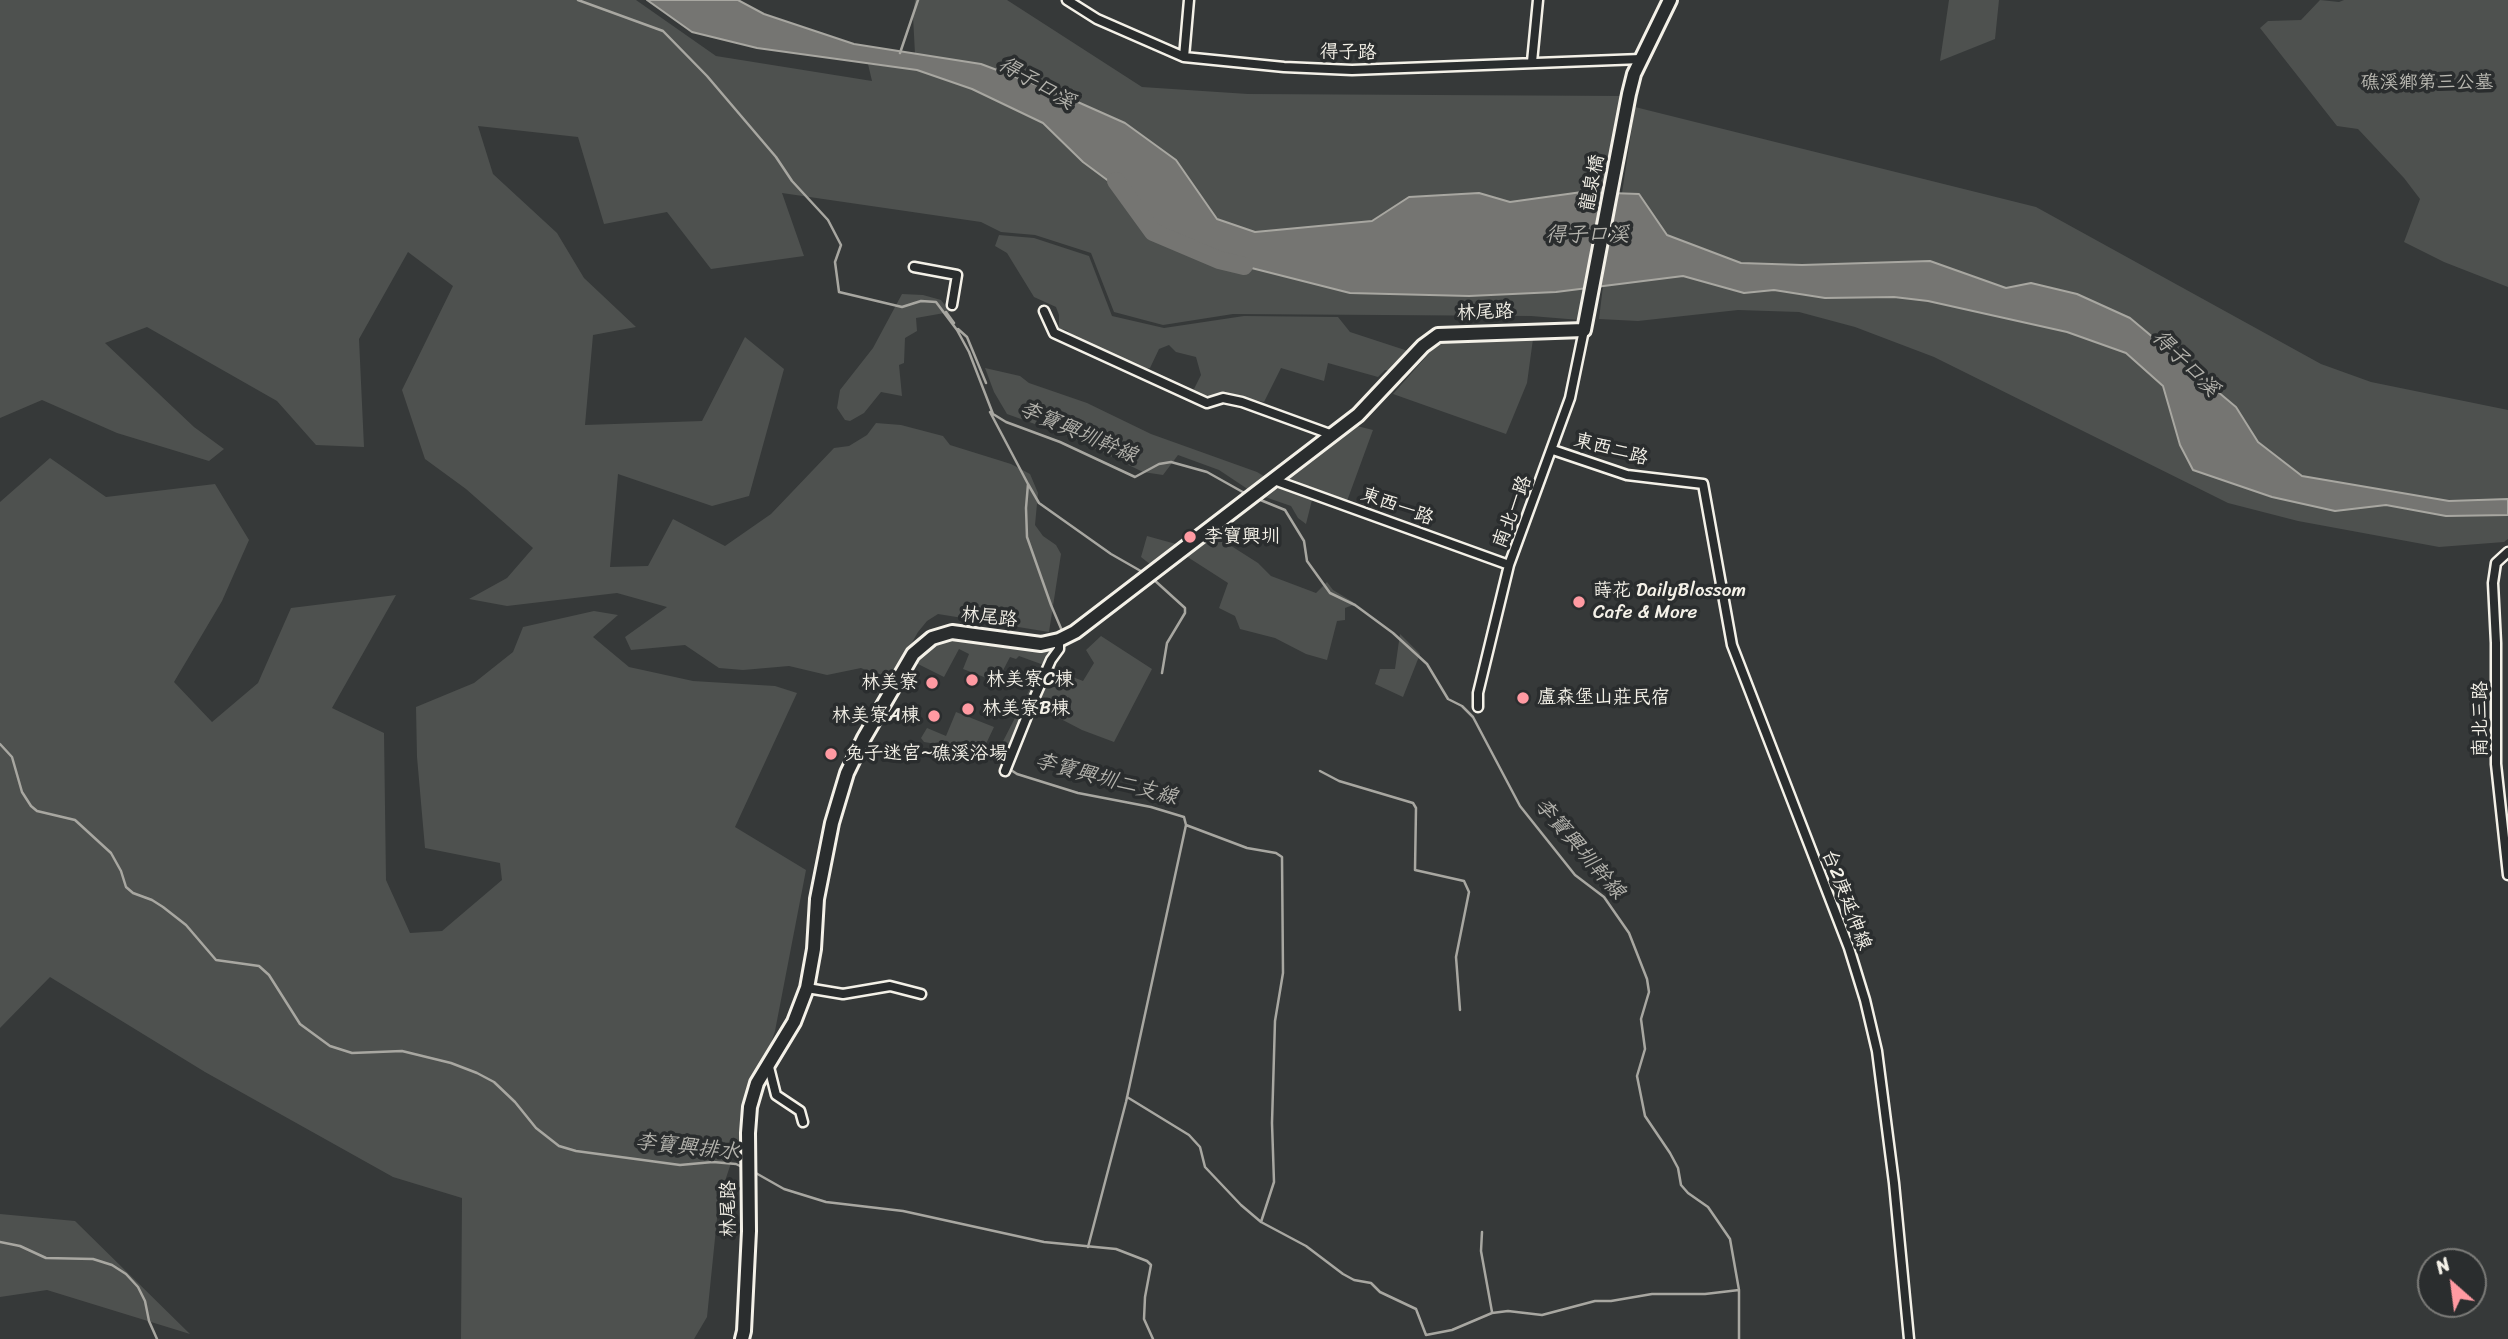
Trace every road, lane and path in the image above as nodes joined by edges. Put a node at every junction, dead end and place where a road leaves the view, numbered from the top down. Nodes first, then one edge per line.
1 (1067, 0) edge
2 (1189, 0) edge
3 (1538, 0) edge
4 (1670, 0) edge
5 (1184, 57) junction
6 (1641, 59) junction
7 (1532, 62) junction
8 (914, 267) dead end
9 (952, 305) dead end
10 (1044, 312) dead end
11 (1585, 325) junction
12 (1330, 434) junction
13 (1553, 450) junction
14 (1274, 480) junction
15 (1703, 484) joint
16 (2508, 552) edge
17 (1509, 565) junction
18 (1059, 640) junction
19 (1478, 707) dead end
20 (1005, 771) dead end
21 (2508, 875) edge
22 (807, 988) junction
23 (921, 993) dead end
24 (768, 1063) junction
25 (803, 1122) dead end
26 (742, 1339) edge
27 (1909, 1339) edge

1 - 5 street, 得子路
2 - 5 street
3 - 7 street
4 - 6 street, 龍泉橋
5 - 7 street, 得子路
6 - 7 street, 得子路
6 - 11 street, 龍泉橋
8 - 9 street
10 - 12 street
11 - 12 street, 林尾路
11 - 13 street, 南北一路
12 - 14 street, 林尾路
13 - 15 street, 東西二路
13 - 17 street, 南北一路
14 - 17 street, 東西一路
14 - 18 street, 林尾路
15 - 27 street, 台2庚延伸線
16 - 21 street, 南北三路
17 - 19 street, 南北一路
18 - 20 street
18 - 22 street, 林尾路
22 - 23 street
22 - 24 street, 林尾路
24 - 25 street
24 - 26 street, 林尾路

